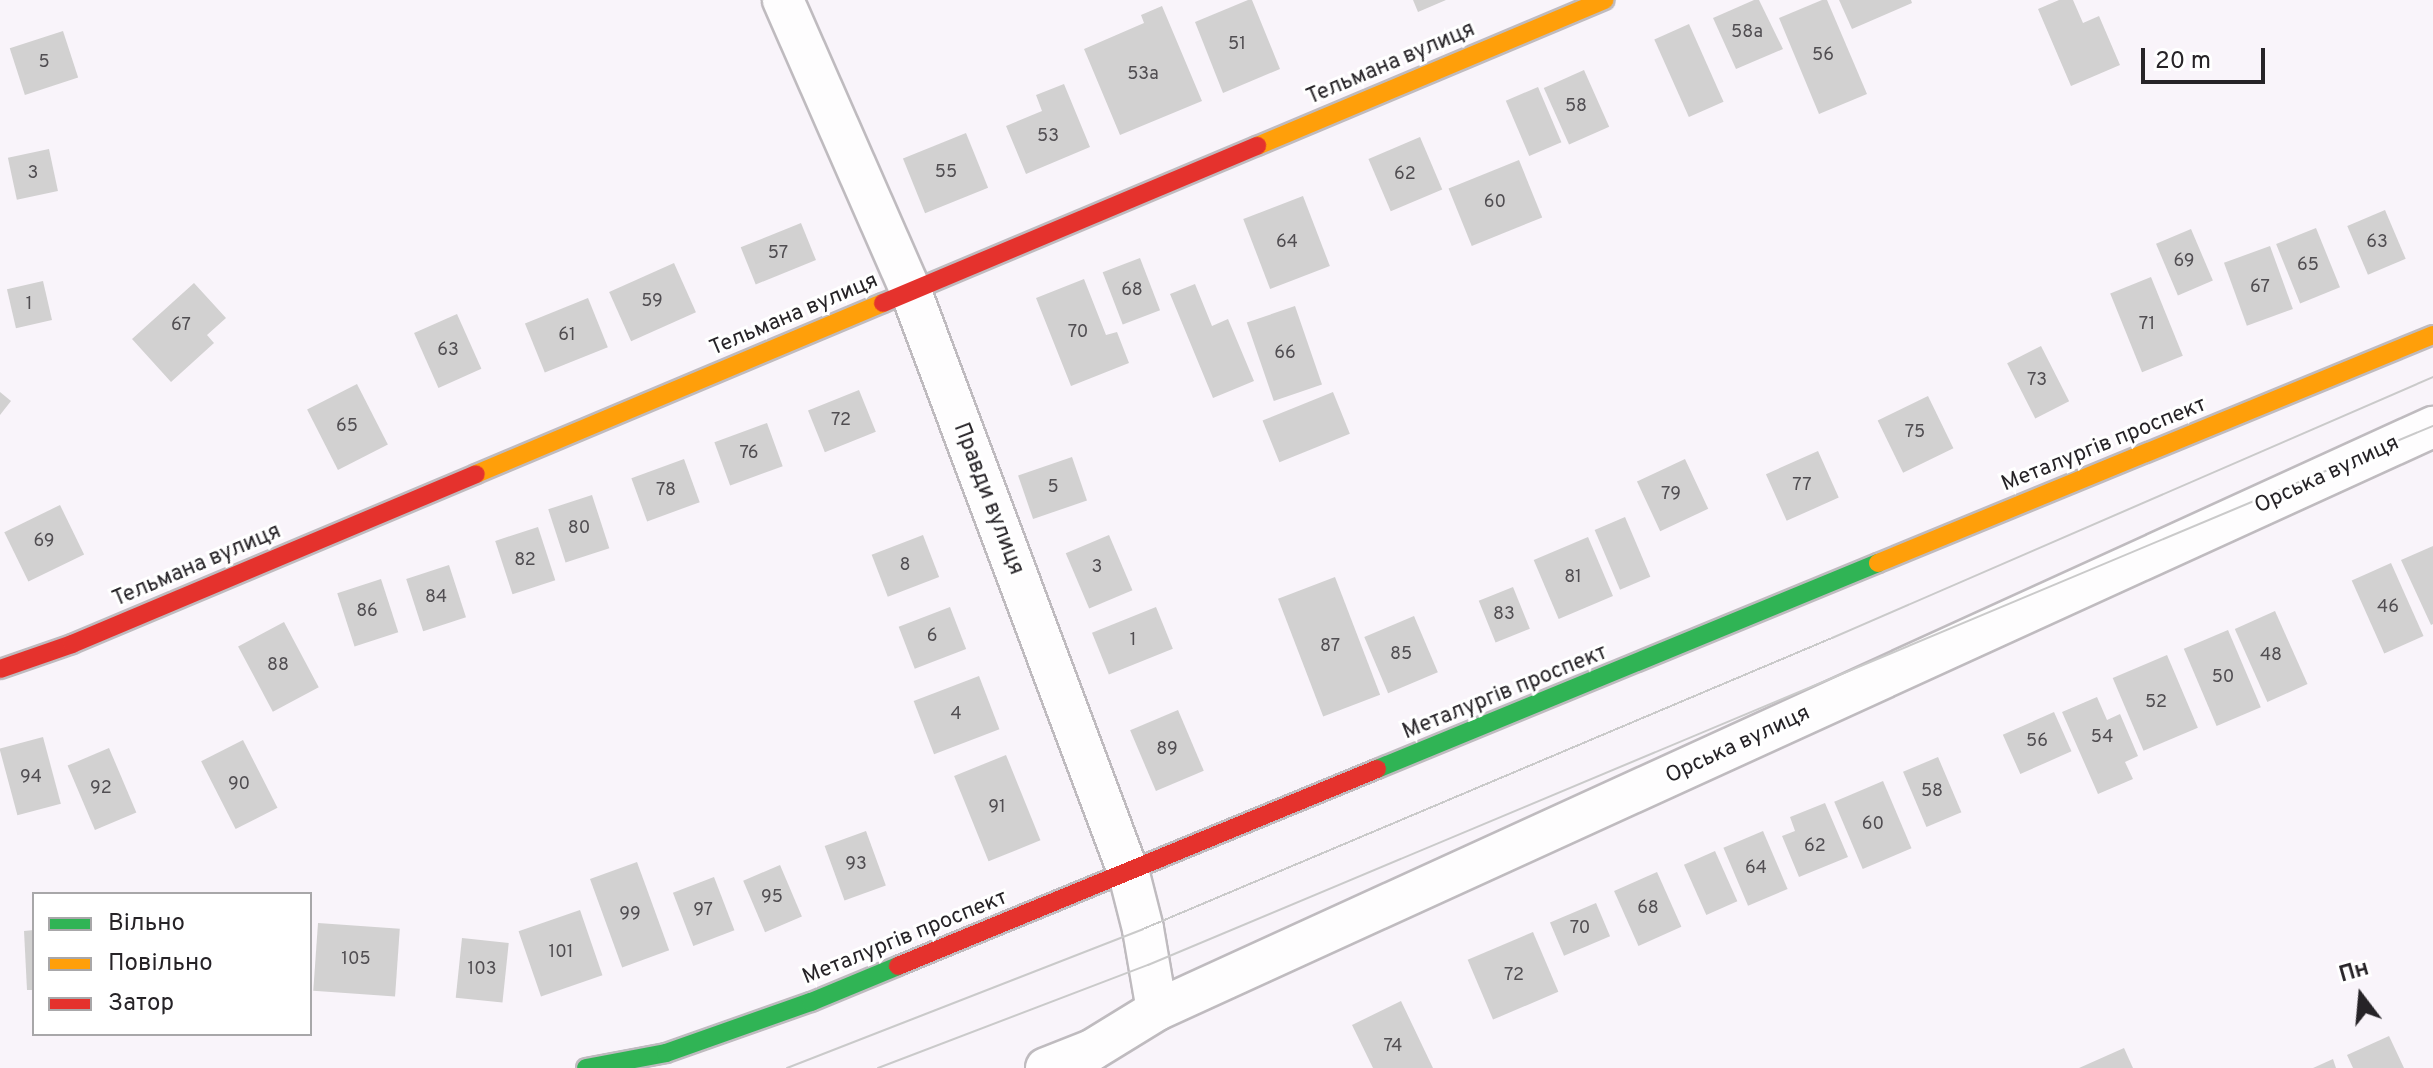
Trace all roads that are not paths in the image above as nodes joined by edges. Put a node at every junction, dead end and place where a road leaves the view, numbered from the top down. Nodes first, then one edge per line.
1 (783, 0) edge
2 (1605, 0) edge
3 (911, 292) junction
4 (2433, 335) edge
5 (2433, 427) edge
6 (0, 669) edge
7 (1129, 874) junction
8 (1157, 1010) junction
9 (1096, 1059) edge
10 (586, 1068) edge
11 (1046, 1068) edge

1 - 3 street, Правди вулиця
2 - 3 street, Тельмана вулиця
3 - 6 street, Тельмана вулиця
3 - 7 street, Правди вулиця
4 - 7 street, Металургів проспект
5 - 8 street, Орська вулиця
7 - 8 street, Правди вулиця
7 - 10 street, Металургів проспект
8 - 9 street, Орська вулиця
9 - 11 street, Орська вулиця

